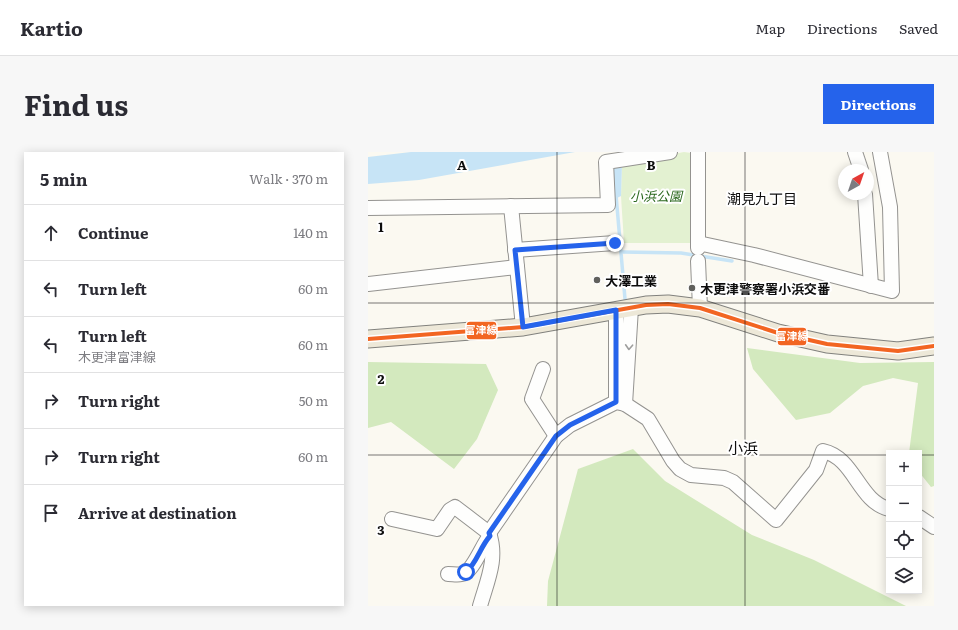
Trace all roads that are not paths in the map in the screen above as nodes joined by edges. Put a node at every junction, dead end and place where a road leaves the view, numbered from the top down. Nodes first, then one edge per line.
1 (670, 152) edge
2 (698, 152) edge
3 (855, 152) edge
4 (880, 152) edge
5 (859, 164) edge
6 (865, 200) edge
7 (510, 206) junction
8 (368, 208) edge
9 (615, 243) dead end
10 (515, 250) junction
11 (698, 251) junction
12 (517, 267) junction
13 (368, 284) edge
14 (871, 286) junction
15 (700, 308) junction
16 (624, 309) junction
17 (523, 327) junction
18 (368, 339) edge
19 (934, 346) edge
20 (543, 369) dead end
21 (620, 403) junction
22 (556, 436) junction
23 (886, 508) edge
24 (392, 519) dead end
25 (922, 519) edge
26 (934, 527) edge
27 (490, 535) junction
28 (448, 574) dead end
29 (480, 606) edge

1 - 7 street
2 - 11 street
3 - 5 street
4 - 14 street
6 - 14 street
7 - 8 street
7 - 10 street
9 - 10 street
10 - 12 street
11 - 14 street
11 - 15 street
12 - 13 street
12 - 17 street
15 - 16 main road
15 - 19 main road
16 - 17 main road
16 - 21 street
17 - 18 main road
20 - 22 street
21 - 22 street
21 - 23 street
22 - 27 street
24 - 27 street
25 - 26 street
27 - 28 street
27 - 29 street

